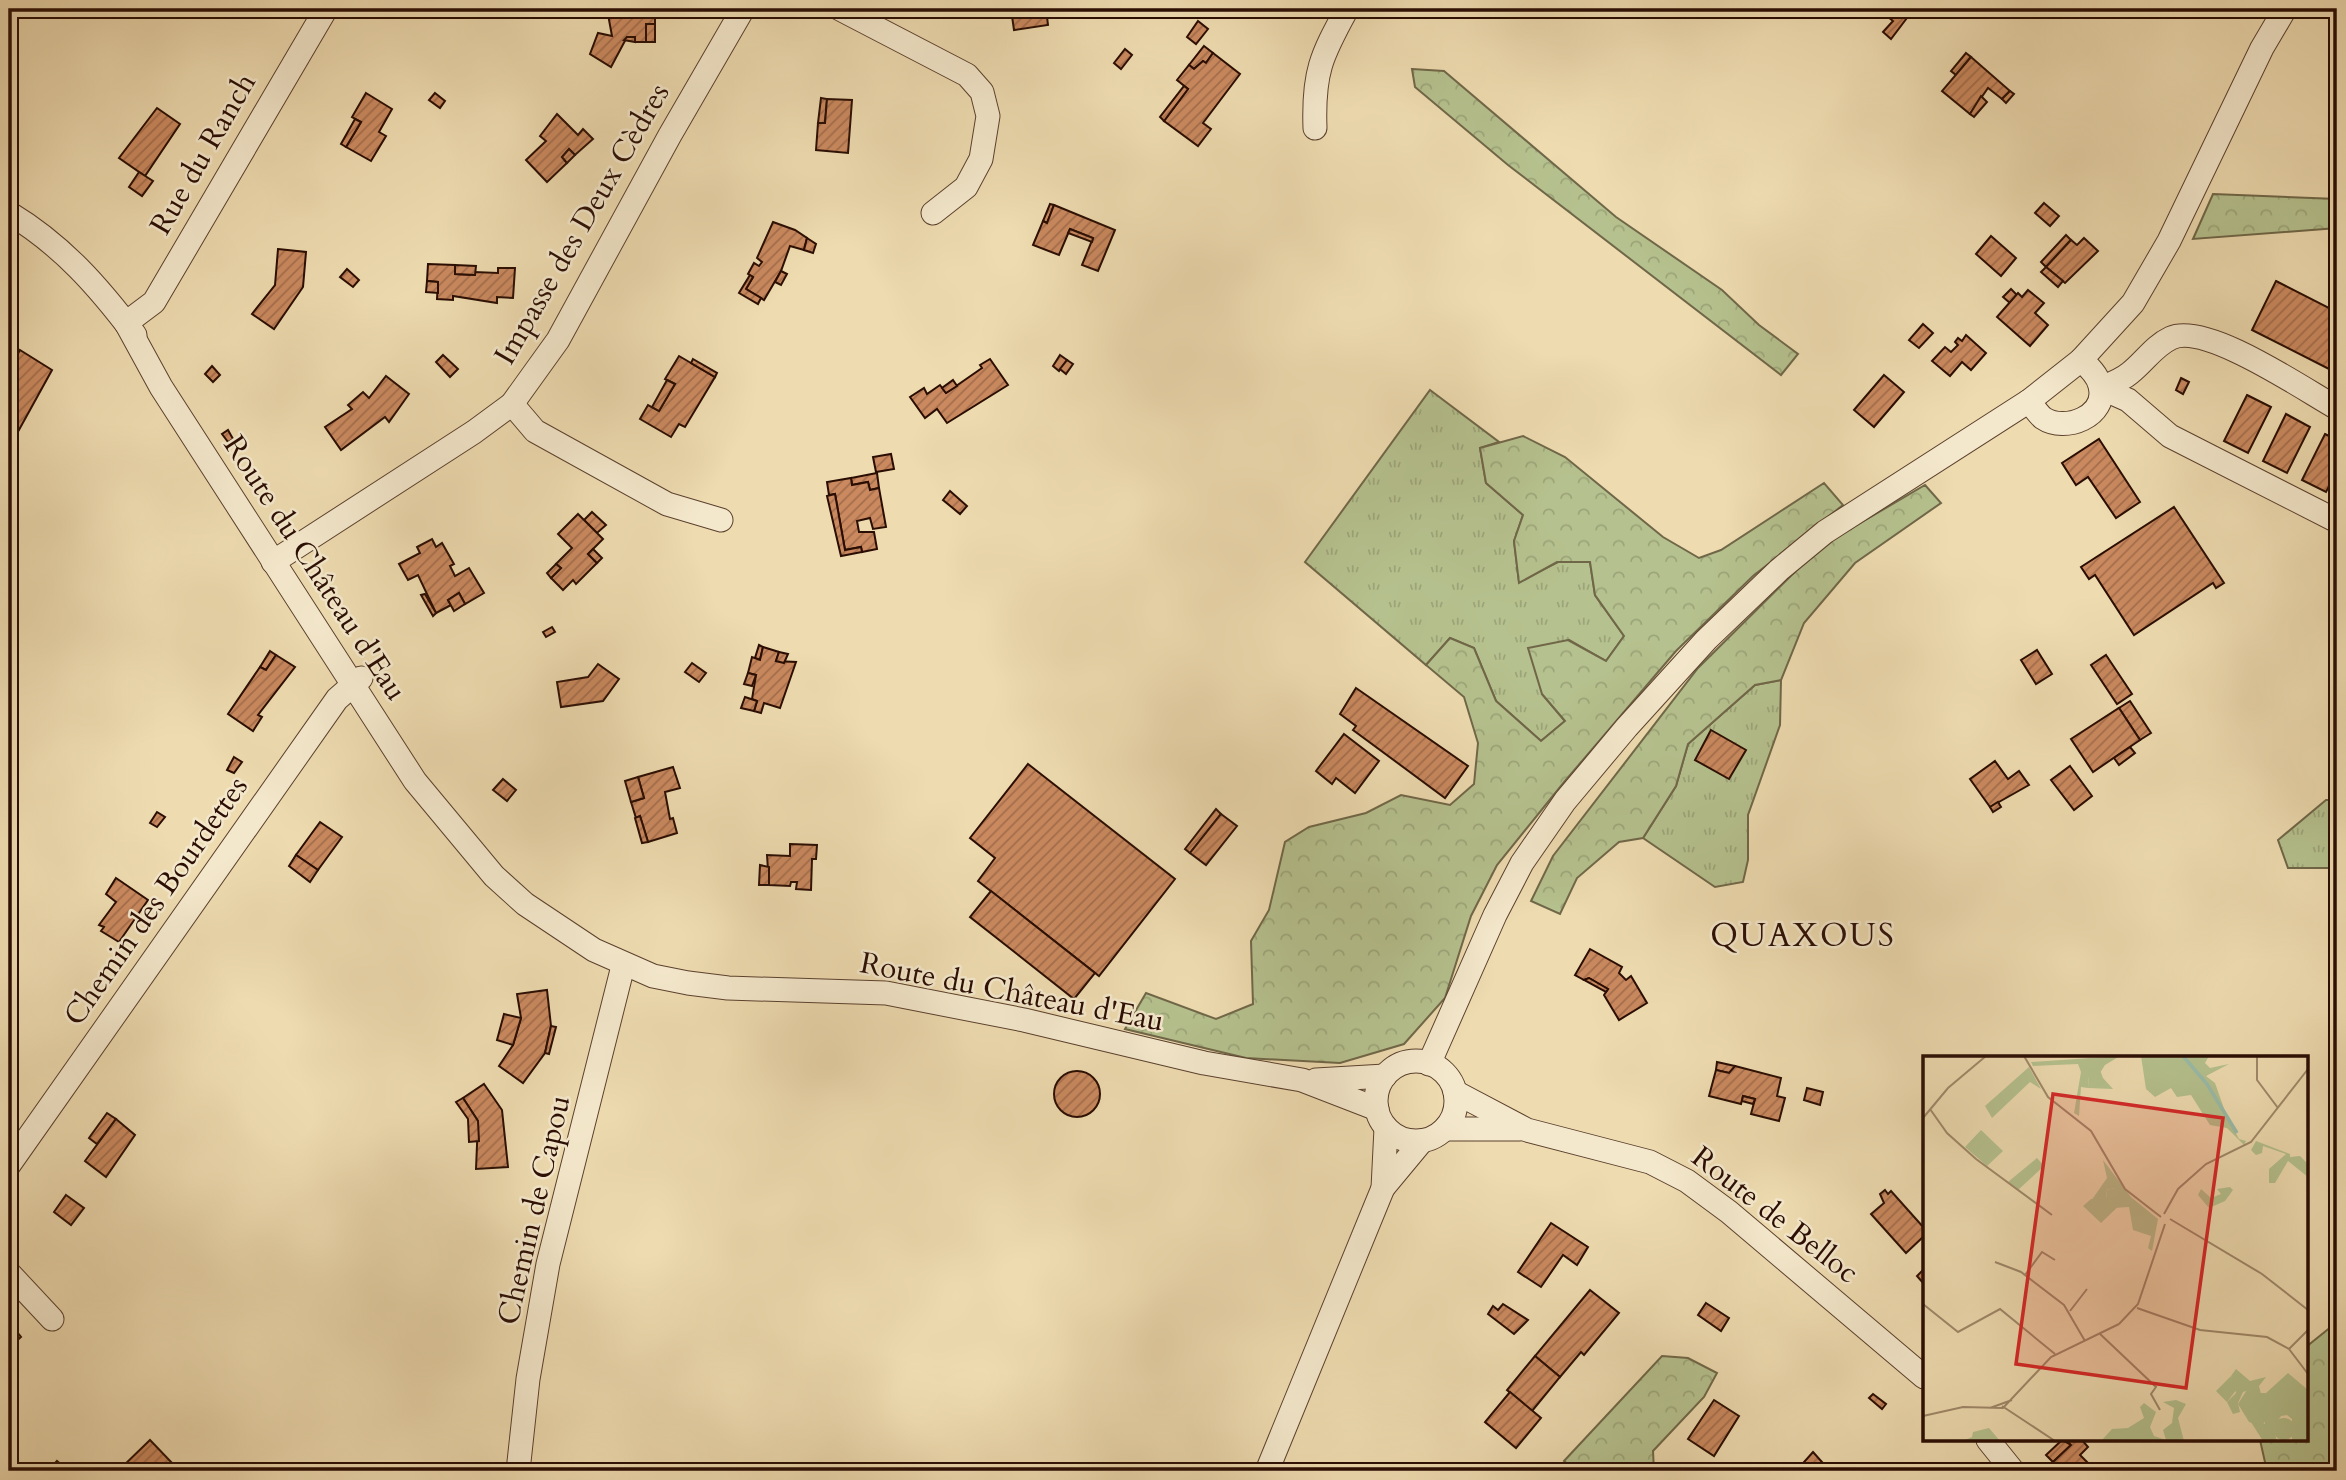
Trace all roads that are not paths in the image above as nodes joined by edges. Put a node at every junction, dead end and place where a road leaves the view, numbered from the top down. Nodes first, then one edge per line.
1 (326, 9) edge
2 (743, 9) edge
3 (841, 9) edge
4 (1347, 9) edge
5 (2284, 9) edge
6 (1315, 128) dead end
7 (9, 213) edge
8 (933, 213) dead end
9 (126, 323) junction
10 (2081, 360) junction
11 (2101, 388) junction
12 (2029, 401) junction
13 (512, 404) junction
14 (2337, 408) edge
15 (721, 520) dead end
16 (2337, 521) edge
17 (278, 558) junction
18 (357, 682) junction
19 (624, 966) junction
20 (1429, 1064) junction
21 (1385, 1076) junction
22 (1302, 1080) junction
23 (1455, 1092) junction
24 (1381, 1118) junction
25 (1445, 1129) junction
26 (1527, 1130) junction
27 (1422, 1141) junction
28 (9, 1165) edge
29 (1383, 1188) junction
30 (9, 1273) edge
31 (52, 1319) dead end
32 (1923, 1376) edge
33 (1990, 1442) edge
34 (518, 1471) edge
35 (1267, 1471) edge
36 (2013, 1471) edge

1 - 9 street, Rue du Ranch
2 - 13 street, Impasse des Deux Cèdres
3 - 8 street
4 - 6 street
5 - 10 street
7 - 9 street, Route du Château d'Eau
9 - 17 street, Route du Château d'Eau
10 - 11 street
10 - 12 street
11 - 12 street
11 - 14 street
11 - 16 street
12 - 20 street
13 - 15 street
13 - 17 street, Impasse des Deux Cèdres
17 - 18 street, Route du Château d'Eau
18 - 19 street, Route du Château d'Eau
18 - 28 street, Chemin des Bourdettes
19 - 22 street, Route du Château d'Eau
19 - 34 street, Chemin de Capou
20 - 21 street
20 - 23 street, Route de Belloc
21 - 22 street, Route du Château d'Eau
21 - 24 street
22 - 24 street, Route du Château d'Eau
23 - 25 street
23 - 26 street, Route de Belloc
24 - 27 street
24 - 29 street
25 - 26 street, Route de Belloc
25 - 27 street, Route de Belloc
26 - 32 street, Route de Belloc
27 - 29 street
29 - 35 street
30 - 31 street
33 - 36 street

